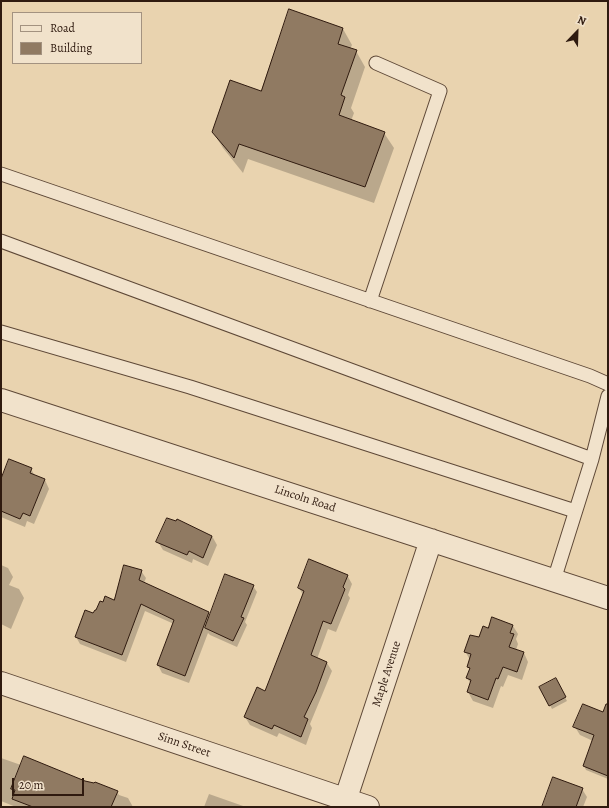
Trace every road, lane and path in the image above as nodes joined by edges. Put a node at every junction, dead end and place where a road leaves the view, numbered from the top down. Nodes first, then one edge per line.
1 (376, 62) dead end
2 (1, 174) edge
3 (1, 241) edge
4 (370, 301) junction
5 (1, 332) edge
6 (608, 384) edge
7 (608, 396) edge
8 (1, 400) edge
9 (592, 459) junction
10 (576, 511) junction
11 (431, 540) junction
12 (554, 580) junction
13 (608, 598) edge
14 (1, 683) edge
15 (344, 803) edge
16 (368, 807) edge

1 - 4 lane
2 - 4 lane
3 - 9 lane
4 - 6 lane
5 - 10 lane
7 - 9 lane
8 - 11 street, Lincoln Road
9 - 10 lane
10 - 12 lane
11 - 12 street, Lincoln Road
11 - 15 street, Maple Avenue
12 - 13 street, Lincoln Road
14 - 15 street, Sinn Street
15 - 16 street, Sinn Street

